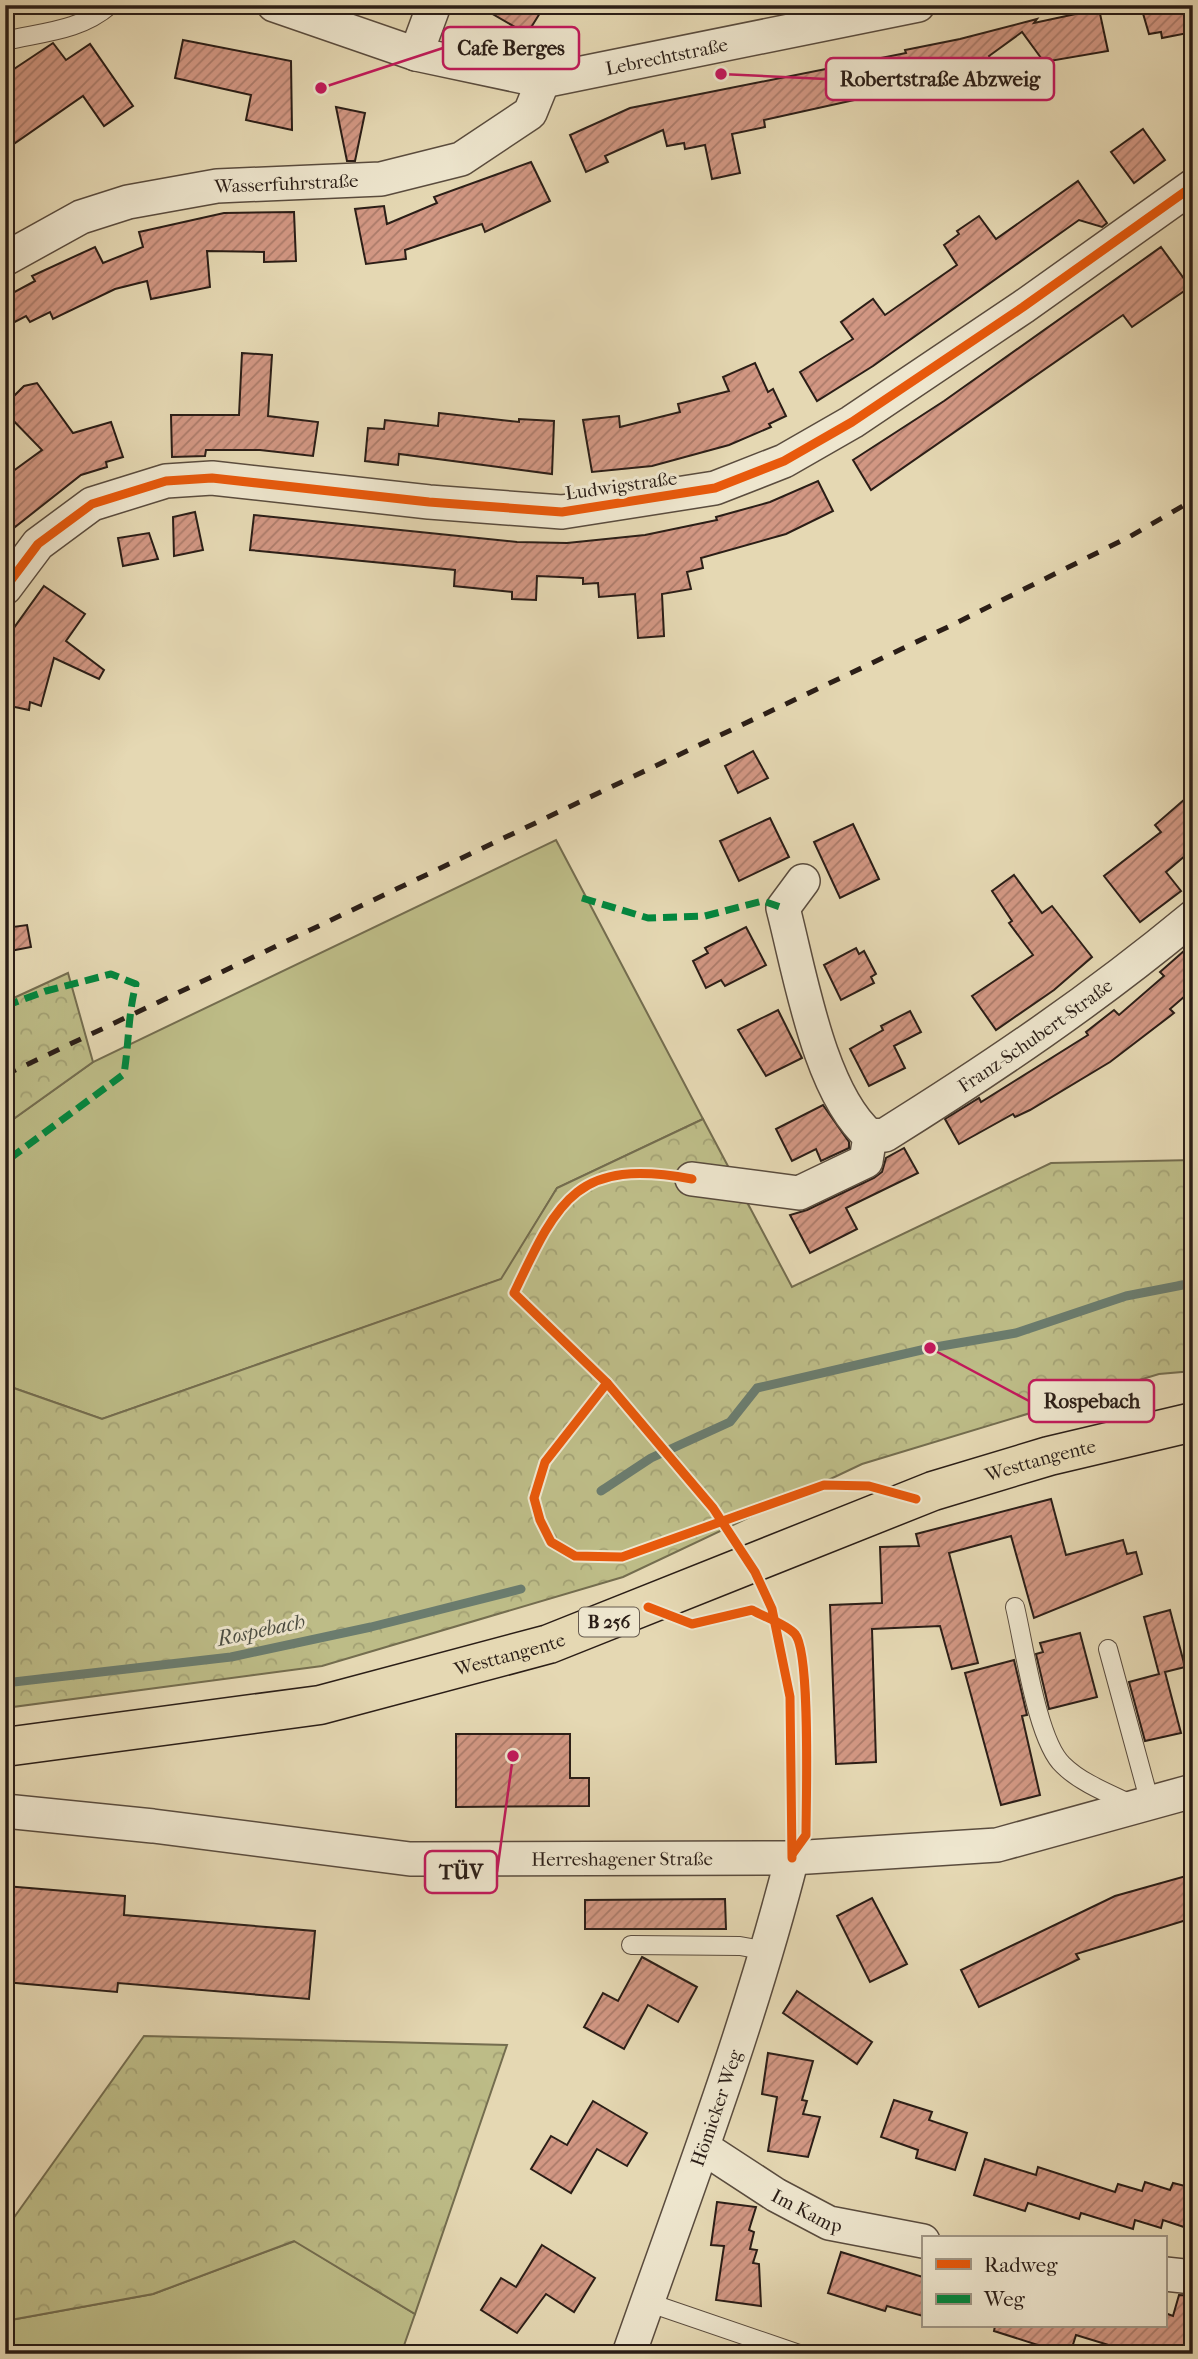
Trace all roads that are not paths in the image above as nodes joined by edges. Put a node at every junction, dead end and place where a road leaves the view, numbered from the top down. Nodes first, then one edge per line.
1 (110, 5) edge
2 (274, 5) edge
3 (434, 5) edge
4 (918, 5) edge
5 (5, 41) edge
6 (416, 54) junction
7 (543, 81) junction
8 (1193, 186) edge
9 (5, 259) edge
10 (5, 588) edge
11 (803, 881) dead end
12 (1193, 917) edge
13 (870, 1136) junction
14 (692, 1179) dead end
15 (1193, 1422) edge
16 (1015, 1607) dead end
17 (1108, 1649) dead end
18 (5, 1747) edge
19 (1193, 1791) edge
20 (1143, 1805) junction
21 (5, 1811) edge
22 (792, 1858) junction
23 (631, 1945) dead end
24 (768, 1951) junction
25 (704, 2148) junction
26 (922, 2241) edge
27 (1166, 2274) edge
28 (1193, 2277) edge
29 (647, 2302) junction
30 (629, 2354) edge
31 (799, 2354) edge

1 - 5 lane
2 - 6 street, Lebrechtstraße
3 - 6 street
4 - 7 street, Lebrechtstraße
6 - 7 street, Lebrechtstraße
7 - 9 street, Wasserfuhrstraße
8 - 10 street, Ludwigstraße
11 - 13 street
12 - 13 street, Franz-Schubert-Straße
13 - 14 street
15 - 18 main road, Westtangente / B 256
16 - 20 lane
17 - 20 lane
19 - 20 street, Herreshagener Straße
20 - 22 street, Herreshagener Straße
21 - 22 street, Herreshagener Straße
22 - 24 street, Hömicker Weg
23 - 24 lane
24 - 25 street, Hömicker Weg
25 - 26 street, Im Kamp
25 - 29 street, Hömicker Weg
27 - 28 street
29 - 30 street, Hömicker Weg
29 - 31 lane

